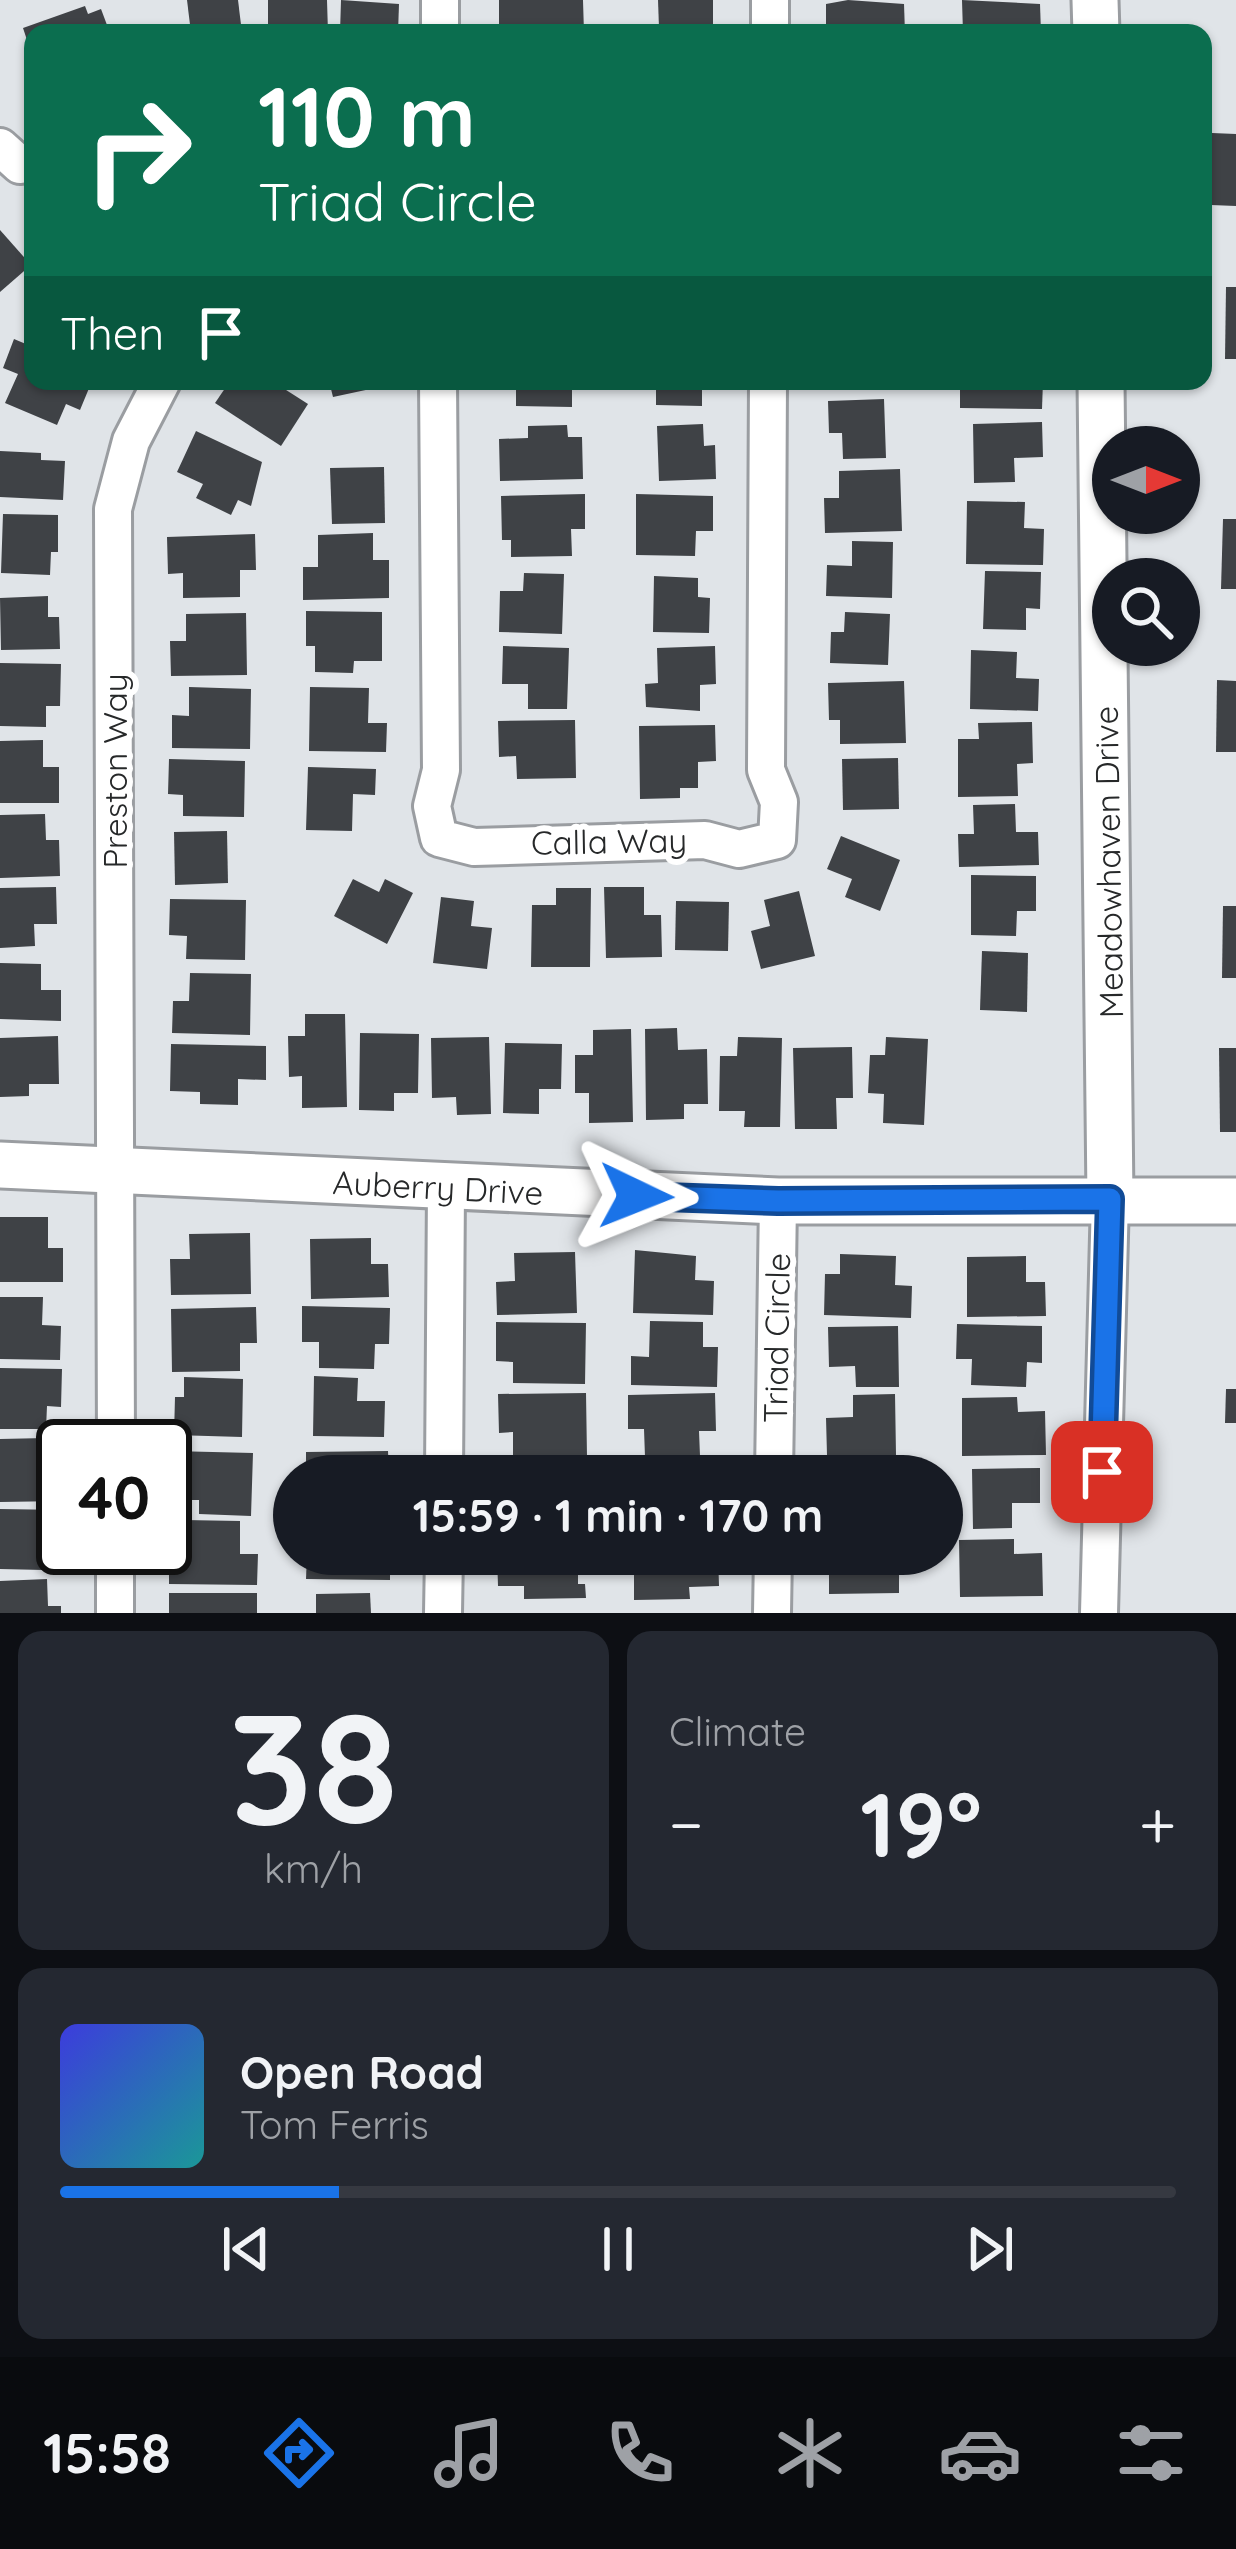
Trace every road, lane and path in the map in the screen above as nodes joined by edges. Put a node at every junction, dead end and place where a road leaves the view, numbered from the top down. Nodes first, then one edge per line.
1 (157, 390) edge
2 (438, 390) edge
3 (768, 390) edge
4 (1101, 390) edge
5 (0, 1165) edge
6 (117, 1172) junction
7 (446, 1188) junction
8 (1110, 1199) junction
9 (778, 1201) junction
10 (1236, 1201) edge
11 (116, 1419) edge
12 (445, 1455) edge
13 (774, 1455) edge
14 (116, 1575) edge
15 (444, 1575) edge
16 (773, 1575) edge
17 (115, 1613) edge
18 (443, 1613) edge
19 (772, 1613) edge
20 (1099, 1613) edge

1 - 6 street, Preston Way
2 - 3 street, Calla Way
4 - 8 street, Meadowhaven Drive
5 - 6 street, Auberry Drive
6 - 7 street, Auberry Drive
6 - 11 street, Preston Way
7 - 9 street, Auberry Drive
7 - 12 street
8 - 9 street, Auberry Drive
8 - 10 street, Auberry Drive
8 - 20 street
9 - 13 street, Triad Circle
14 - 17 street
15 - 18 street
16 - 19 street

